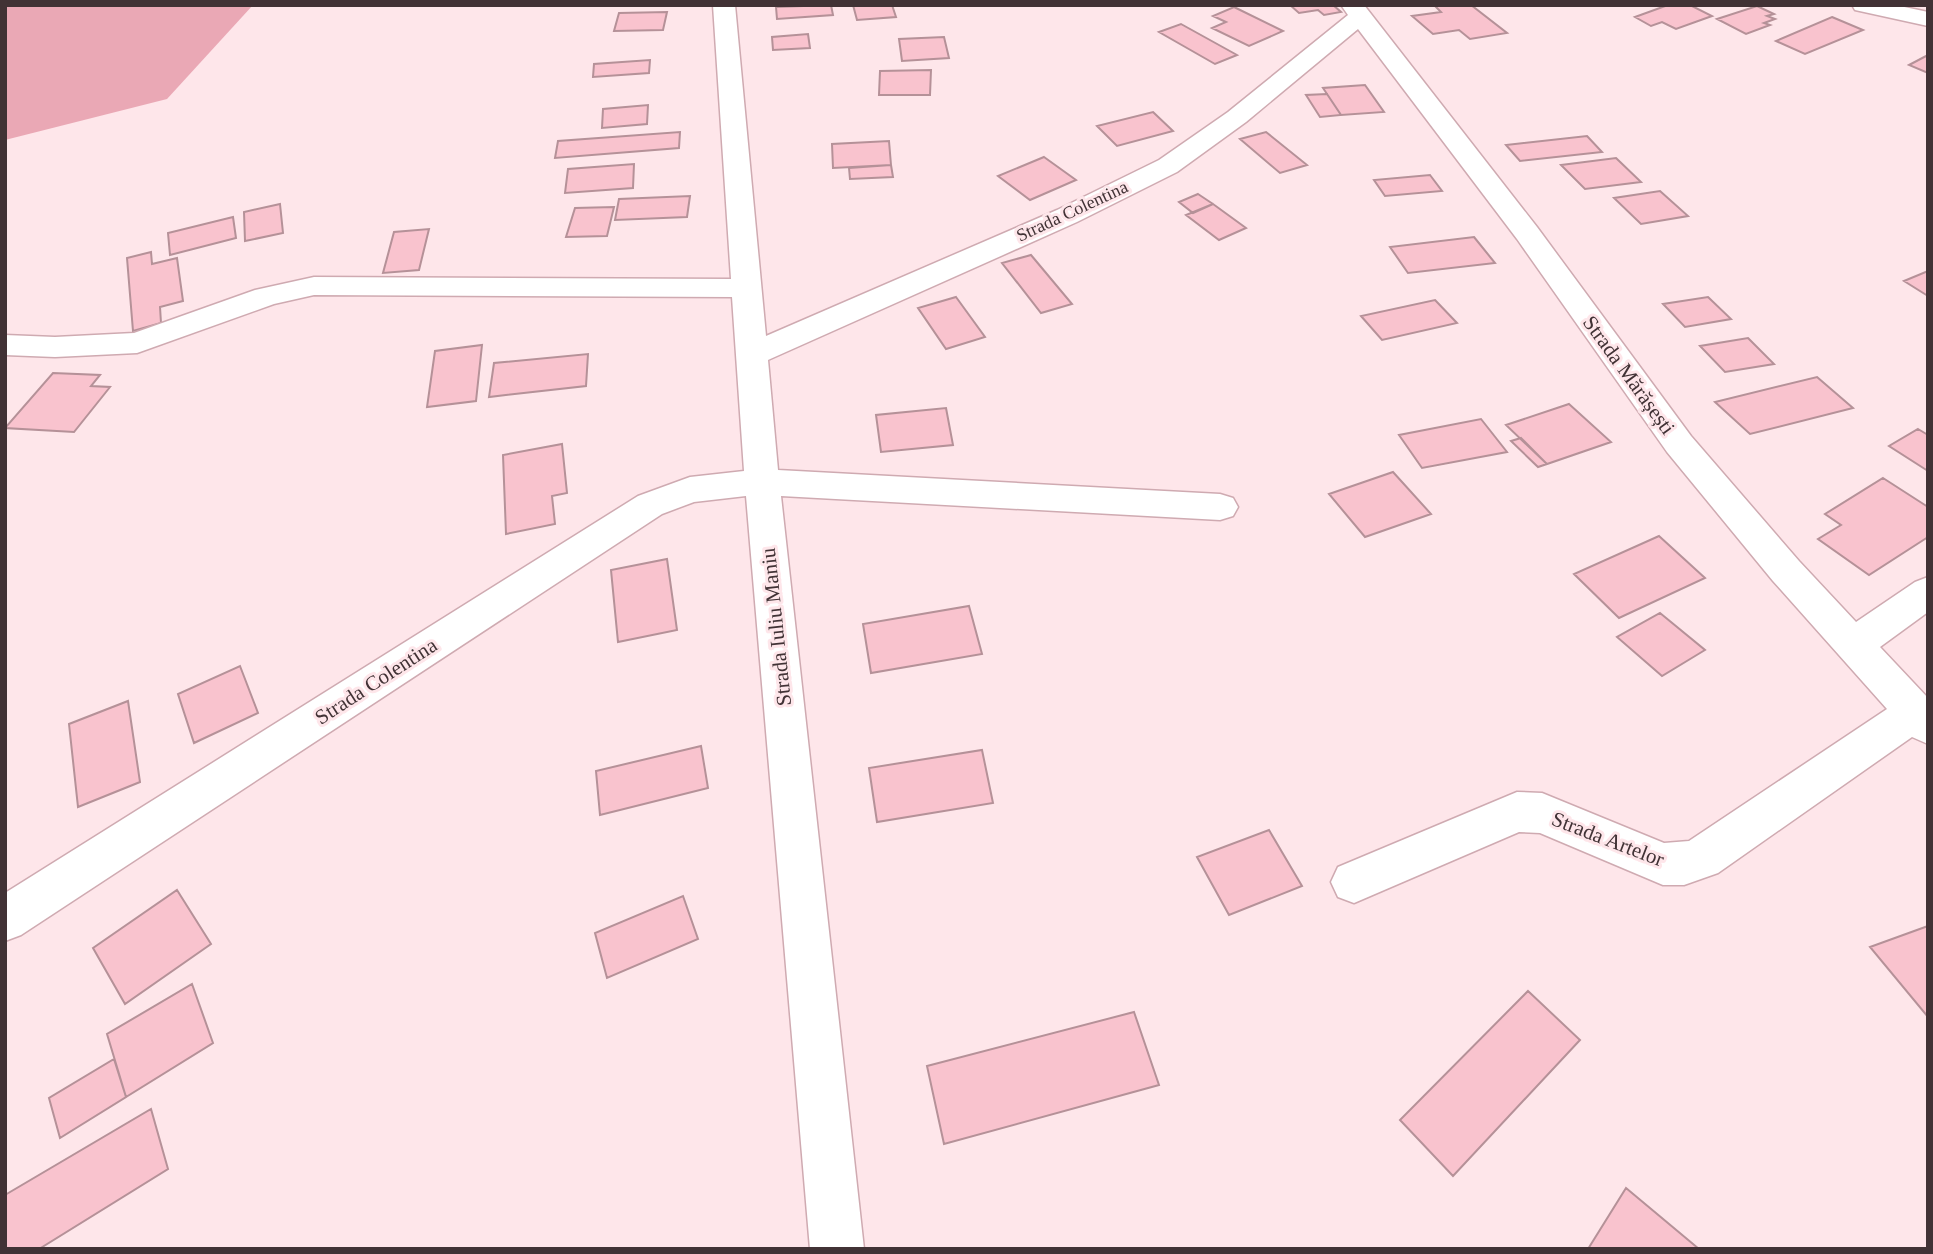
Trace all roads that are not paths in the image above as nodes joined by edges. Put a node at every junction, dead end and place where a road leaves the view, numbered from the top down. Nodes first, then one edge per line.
1 (724, 5) edge
2 (1863, 5) edge
3 (1356, 10) edge
4 (1928, 19) edge
5 (747, 288) junction
6 (5, 345) edge
7 (752, 354) junction
8 (762, 482) junction
9 (1220, 507) dead end
10 (1928, 592) edge
11 (1853, 645) junction
12 (1921, 719) edge
13 (1354, 882) dead end
14 (5, 919) edge
15 (837, 1249) edge

1 - 5 street, Strada Iuliu Maniu
2 - 4 street
3 - 7 street, Strada Colentina
3 - 11 street, Strada Mărășești
5 - 6 street
5 - 7 street, Strada Iuliu Maniu
7 - 8 street, Strada Iuliu Maniu
8 - 9 street, Strada Colentina
8 - 14 street, Strada Colentina
8 - 15 street, Strada Iuliu Maniu
10 - 11 street
11 - 12 street, Strada Mărășești
12 - 13 street, Strada Artelor

